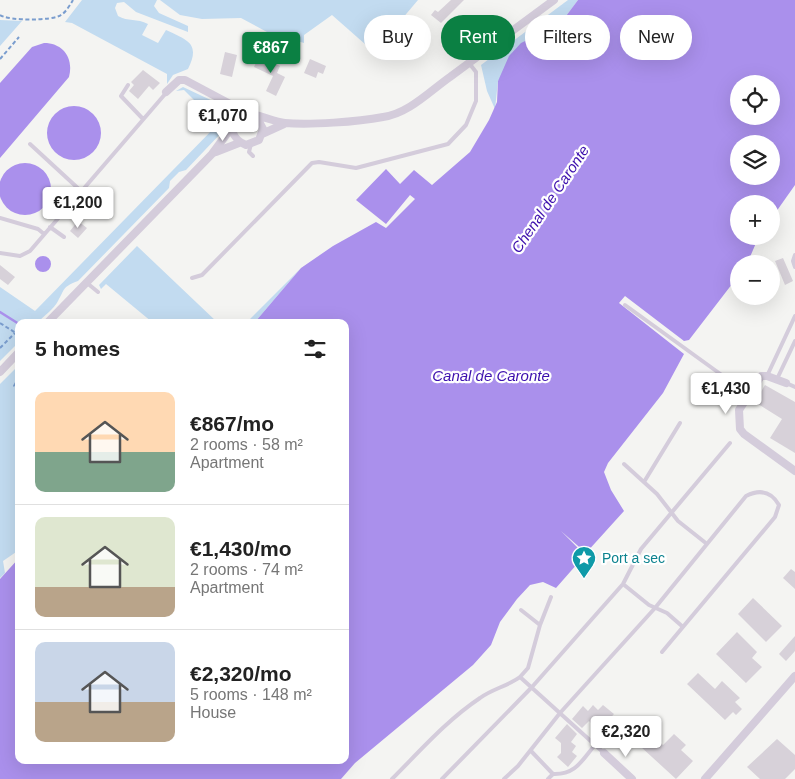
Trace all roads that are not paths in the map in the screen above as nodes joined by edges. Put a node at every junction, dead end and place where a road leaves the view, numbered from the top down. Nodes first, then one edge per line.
1 (554, 0) edge
2 (469, 63) junction
3 (128, 85) dead end
4 (166, 92) joint
5 (220, 99) junction
6 (247, 113) junction
7 (256, 116) junction
8 (143, 118) junction
9 (286, 123) junction
10 (232, 125) junction
11 (262, 134) junction
12 (240, 143) junction
13 (30, 144) dead end
14 (251, 144) junction
15 (212, 154) junction
16 (253, 156) dead end
17 (81, 190) junction
18 (0, 218) edge
19 (50, 226) junction
20 (44, 234) junction
21 (64, 237) dead end
22 (0, 252) edge
23 (795, 255) edge
24 (795, 267) edge
25 (192, 278) dead end
26 (87, 283) junction
27 (98, 292) dead end
28 (625, 305) dead end
29 (795, 316) edge
30 (51, 319) edge
31 (795, 341) edge
32 (15, 356) edge
33 (0, 372) edge
34 (767, 376) junction
35 (777, 380) junction
36 (786, 383) joint
37 (795, 387) edge
38 (748, 394) junction
39 (680, 423) dead end
40 (730, 443) dead end
41 (624, 464) dead end
42 (795, 471) edge
43 (644, 482) junction
44 (672, 513) junction
45 (707, 544) junction
46 (623, 584) junction
47 (551, 597) dead end
48 (655, 608) junction
49 (521, 610) dead end
50 (540, 624) junction
51 (683, 627) junction
52 (662, 652) dead end
53 (795, 676) edge
54 (520, 677) junction
55 (532, 687) junction
56 (560, 713) junction
57 (596, 745) junction
58 (531, 751) junction
59 (604, 753) joint
60 (553, 774) junction
61 (392, 779) edge
62 (442, 779) edge
63 (504, 779) edge
64 (548, 779) edge
65 (632, 779) edge
66 (705, 779) edge

1 - 2 street
2 - 9 street
2 - 25 lane
3 - 8 lane
4 - 5 street
4 - 8 lane
5 - 6 street
5 - 10 street
6 - 7 street
6 - 10 street
7 - 9 street
7 - 11 street
8 - 17 lane
9 - 11 street
10 - 12 street
10 - 15 street
11 - 14 street
12 - 14 street
12 - 15 street
13 - 17 lane
14 - 16 lane
15 - 26 street
17 - 19 lane
18 - 20 lane
19 - 20 lane
19 - 21 lane
20 - 22 lane
23 - 24 lane
26 - 27 lane
26 - 30 street
28 - 38 lane
29 - 34 lane
31 - 35 lane
32 - 33 street
34 - 35 street
34 - 38 street
35 - 36 street
36 - 37 lane
38 - 42 street
39 - 43 lane
40 - 44 lane
41 - 43 lane
43 - 44 lane
44 - 45 lane
44 - 46 lane
45 - 48 lane
45 - 51 lane
46 - 48 lane
46 - 55 lane
47 - 50 lane
48 - 51 lane
48 - 56 lane
49 - 50 lane
50 - 54 lane
51 - 52 lane
53 - 66 street
54 - 55 lane
54 - 61 lane
55 - 56 lane
55 - 62 lane
56 - 57 lane
56 - 58 lane
57 - 59 lane
57 - 60 lane
58 - 60 lane
58 - 63 lane
59 - 65 street
60 - 64 lane

